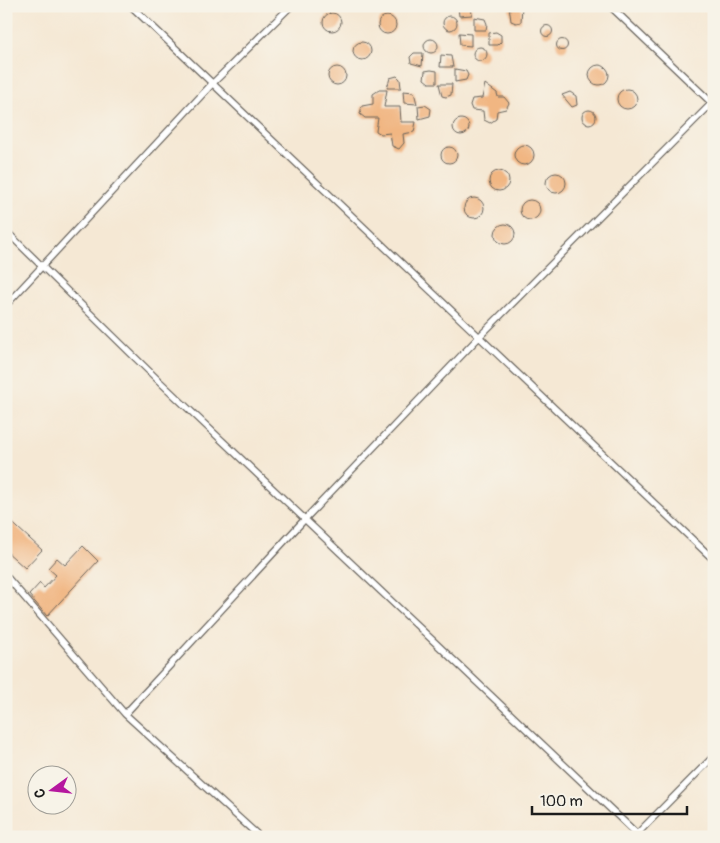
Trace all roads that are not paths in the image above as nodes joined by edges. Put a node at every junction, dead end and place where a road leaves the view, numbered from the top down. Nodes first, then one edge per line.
1 (132, 6) edge
2 (291, 6) edge
3 (610, 6) edge
4 (212, 84) junction
5 (713, 103) edge
6 (6, 231) edge
7 (42, 266) junction
8 (6, 305) edge
9 (480, 336) junction
10 (305, 519) junction
11 (714, 560) edge
12 (6, 576) edge
13 (125, 714) junction
14 (714, 756) edge
15 (636, 835) edge
16 (260, 837) edge

1 - 4 lane
2 - 4 lane
3 - 5 lane
4 - 7 lane
4 - 9 lane
5 - 9 lane
6 - 7 lane
7 - 8 lane
7 - 10 lane
9 - 10 lane
9 - 11 lane
10 - 13 lane
10 - 15 lane
12 - 13 lane
13 - 16 lane
14 - 15 lane

